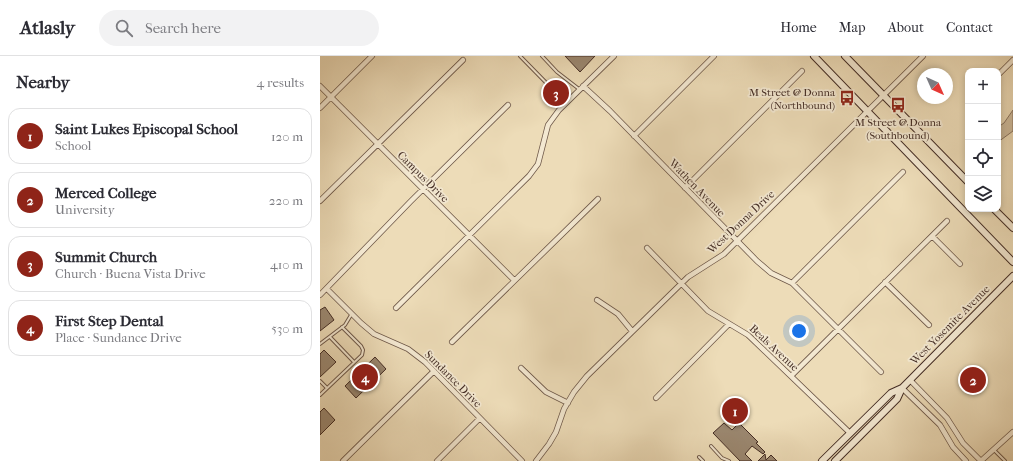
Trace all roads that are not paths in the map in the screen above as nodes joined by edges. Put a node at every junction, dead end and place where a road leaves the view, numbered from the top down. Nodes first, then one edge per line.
1 (372, 56) edge
2 (520, 56) edge
3 (542, 56) edge
4 (614, 56) edge
5 (714, 56) edge
6 (814, 56) edge
7 (845, 56) edge
8 (923, 56) edge
9 (463, 60) dead end
10 (1013, 60) edge
11 (802, 71) dead end
12 (1001, 72) edge
13 (320, 86) edge
14 (581, 88) junction
15 (883, 95) junction
16 (331, 97) junction
17 (566, 103) junction
18 (508, 105) dead end
19 (320, 108) edge
20 (867, 111) junction
21 (634, 136) junction
22 (378, 145) junction
23 (903, 172) dead end
24 (965, 179) edge
25 (685, 188) junction
26 (422, 190) junction
27 (598, 199) dead end
28 (320, 201) edge
29 (997, 212) edge
30 (946, 221) dead end
31 (1013, 228) edge
32 (469, 236) junction
33 (932, 236) junction
34 (736, 241) junction
35 (647, 248) dead end
36 (1013, 262) edge
37 (960, 264) dead end
38 (1013, 276) edge
39 (514, 280) junction
40 (885, 282) junction
41 (681, 283) junction
42 (792, 283) junction
43 (327, 289) junction
44 (320, 295) edge
45 (596, 300) dead end
46 (396, 308) dead end
47 (352, 314) junction
48 (729, 324) junction
49 (929, 325) dead end
50 (342, 328) junction
51 (837, 330) junction
52 (632, 331) junction
53 (330, 337) junction
54 (452, 342) dead end
55 (320, 344) edge
56 (354, 362) junction
57 (521, 368) dead end
58 (434, 371) junction
59 (881, 372) dead end
60 (791, 376) junction
61 (910, 380) junction
62 (320, 381) edge
63 (327, 388) junction
64 (902, 388) junction
65 (320, 396) edge
66 (656, 398) dead end
67 (568, 403) junction
68 (480, 418) junction
69 (1013, 432) edge
70 (850, 433) junction
71 (711, 446) dead end
72 (993, 449) junction
73 (699, 457) dead end
74 (344, 461) edge
75 (437, 461) edge
76 (522, 461) edge
77 (536, 461) edge
78 (703, 461) edge
79 (729, 461) edge
80 (822, 461) edge
81 (835, 461) edge
82 (966, 461) edge
83 (981, 461) edge
84 (1005, 461) edge

1 - 16 street
2 - 17 lane
3 - 14 lane
4 - 14 street
5 - 21 street
6 - 20 street
7 - 15 street
8 - 15 street, West Donna Drive
9 - 22 street
10 - 12 street
11 - 25 street
13 - 16 street, Campus Drive
14 - 17 street
14 - 21 street, Wathen Avenue
15 - 20 street, West Donna Drive
15 - 24 street
16 - 19 street
16 - 22 street, Campus Drive
17 - 32 street
18 - 26 street
20 - 34 street, West Donna Drive
20 - 36 street
21 - 25 street, Wathen Avenue
22 - 26 street, Campus Drive
22 - 28 street
23 - 42 street
25 - 34 street, Wathen Avenue
26 - 32 street, Campus Drive
26 - 43 street
27 - 39 street
29 - 31 street
30 - 33 street
32 - 39 street, Campus Drive
32 - 46 street
33 - 37 street
33 - 40 street
34 - 41 street, West Donna Drive
34 - 42 street, Wathen Avenue
35 - 41 street, Beals Avenue
38 - 61 street, West Yosemite Avenue
39 - 54 street
40 - 49 street
40 - 51 street
41 - 48 street, Beals Avenue
41 - 52 street, West Donna Drive
42 - 51 street, Wathen Avenue
43 - 44 street
43 - 47 street, Sundance Drive
45 - 52 street
47 - 50 lane
47 - 58 street, Sundance Drive
48 - 60 street, Beals Avenue
48 - 66 street
50 - 53 lane
50 - 56 lane
51 - 59 street, Wathen Avenue
51 - 60 street
52 - 67 street, West Donna Drive
53 - 55 lane
53 - 56 lane
56 - 63 lane
57 - 67 street
58 - 68 street, Sundance Drive
58 - 74 street
60 - 70 street, Beals Avenue
61 - 64 street, West Yosemite Avenue
61 - 83 street
62 - 63 lane
63 - 65 lane
64 - 70 street, West Yosemite Avenue
64 - 81 street, West Yosemite Avenue
64 - 82 street
67 - 77 street, West Donna Drive
68 - 75 street
68 - 76 street, Sundance Drive
69 - 72 street
70 - 80 street, West Yosemite Avenue
71 - 79 lane
72 - 83 street
72 - 84 lane
73 - 78 lane

